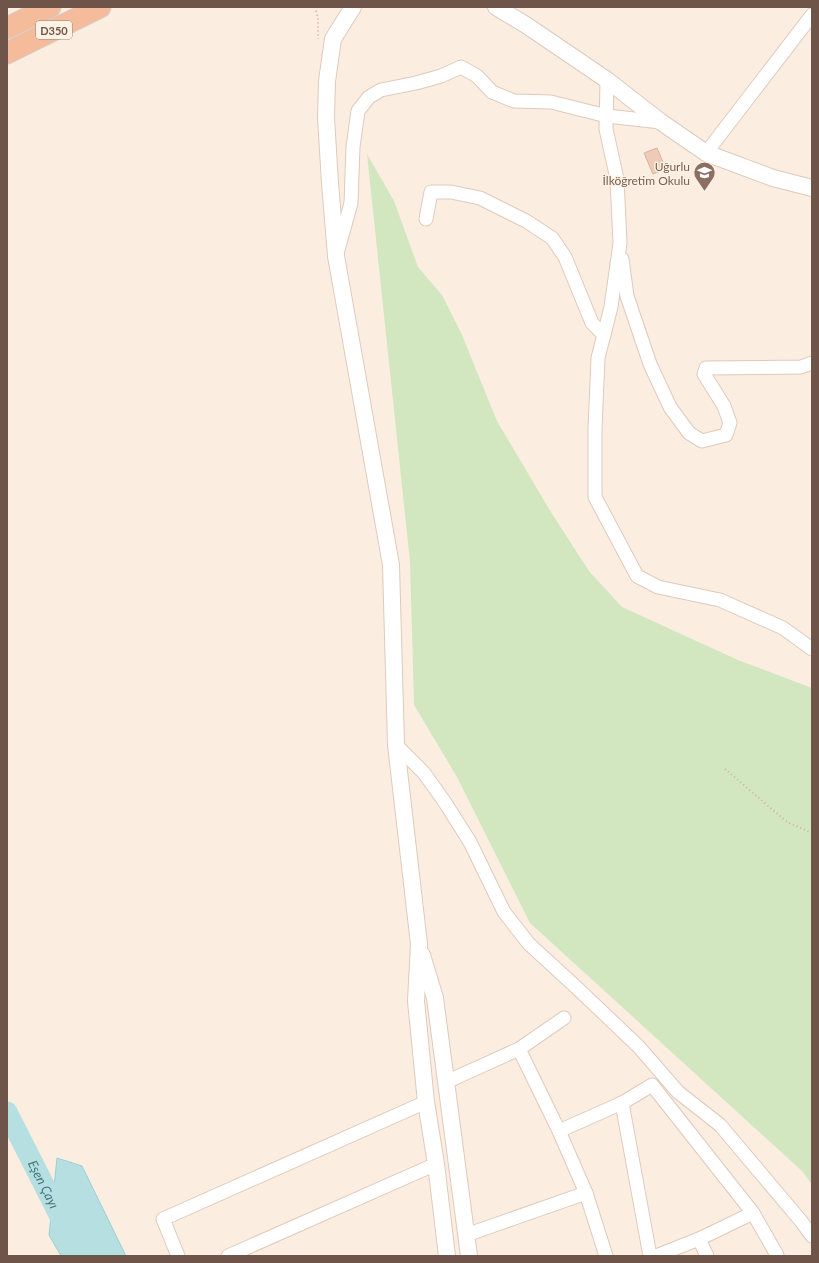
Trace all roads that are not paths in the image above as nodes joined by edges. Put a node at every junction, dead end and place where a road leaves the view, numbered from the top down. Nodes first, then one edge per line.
1 (50, 7) edge
2 (100, 7) edge
3 (353, 7) edge
4 (496, 7) edge
5 (812, 15) edge
6 (7, 28) edge
7 (7, 53) edge
8 (607, 80) junction
9 (607, 116) junction
10 (661, 122) junction
11 (706, 153) junction
12 (812, 188) edge
13 (426, 219) dead end
14 (620, 243) junction
15 (336, 256) junction
16 (604, 335) junction
17 (812, 363) edge
18 (812, 649) edge
19 (396, 745) junction
20 (419, 944) junction
21 (564, 1018) dead end
22 (519, 1049) junction
23 (446, 1082) junction
24 (426, 1102) junction
25 (622, 1103) junction
26 (559, 1131) junction
27 (436, 1164) junction
28 (586, 1193) junction
29 (753, 1213) junction
30 (466, 1235) junction
31 (812, 1236) edge
32 (698, 1239) junction
33 (777, 1255) edge
34 (178, 1256) edge
35 (228, 1256) edge
36 (447, 1256) edge
37 (469, 1256) edge
38 (606, 1256) edge
39 (650, 1256) edge
40 (656, 1256) edge
41 (707, 1256) edge

1 - 6 highway, D350
2 - 7 highway, D350
3 - 15 street
4 - 8 street
5 - 11 street
8 - 9 street
8 - 10 street
9 - 10 street
9 - 14 street
9 - 15 street
10 - 11 street
11 - 12 street
13 - 16 street
14 - 16 street
14 - 17 street
15 - 19 street
16 - 18 street
19 - 20 street
19 - 31 street
20 - 23 street
20 - 24 street
21 - 22 street
22 - 23 street
22 - 26 street
23 - 30 street
24 - 27 street
24 - 34 street
25 - 26 street
25 - 29 street
25 - 39 street
26 - 28 street
27 - 35 street
27 - 36 street
28 - 30 street
28 - 38 street
29 - 32 street
29 - 33 street
30 - 37 street
32 - 40 street
32 - 41 street

